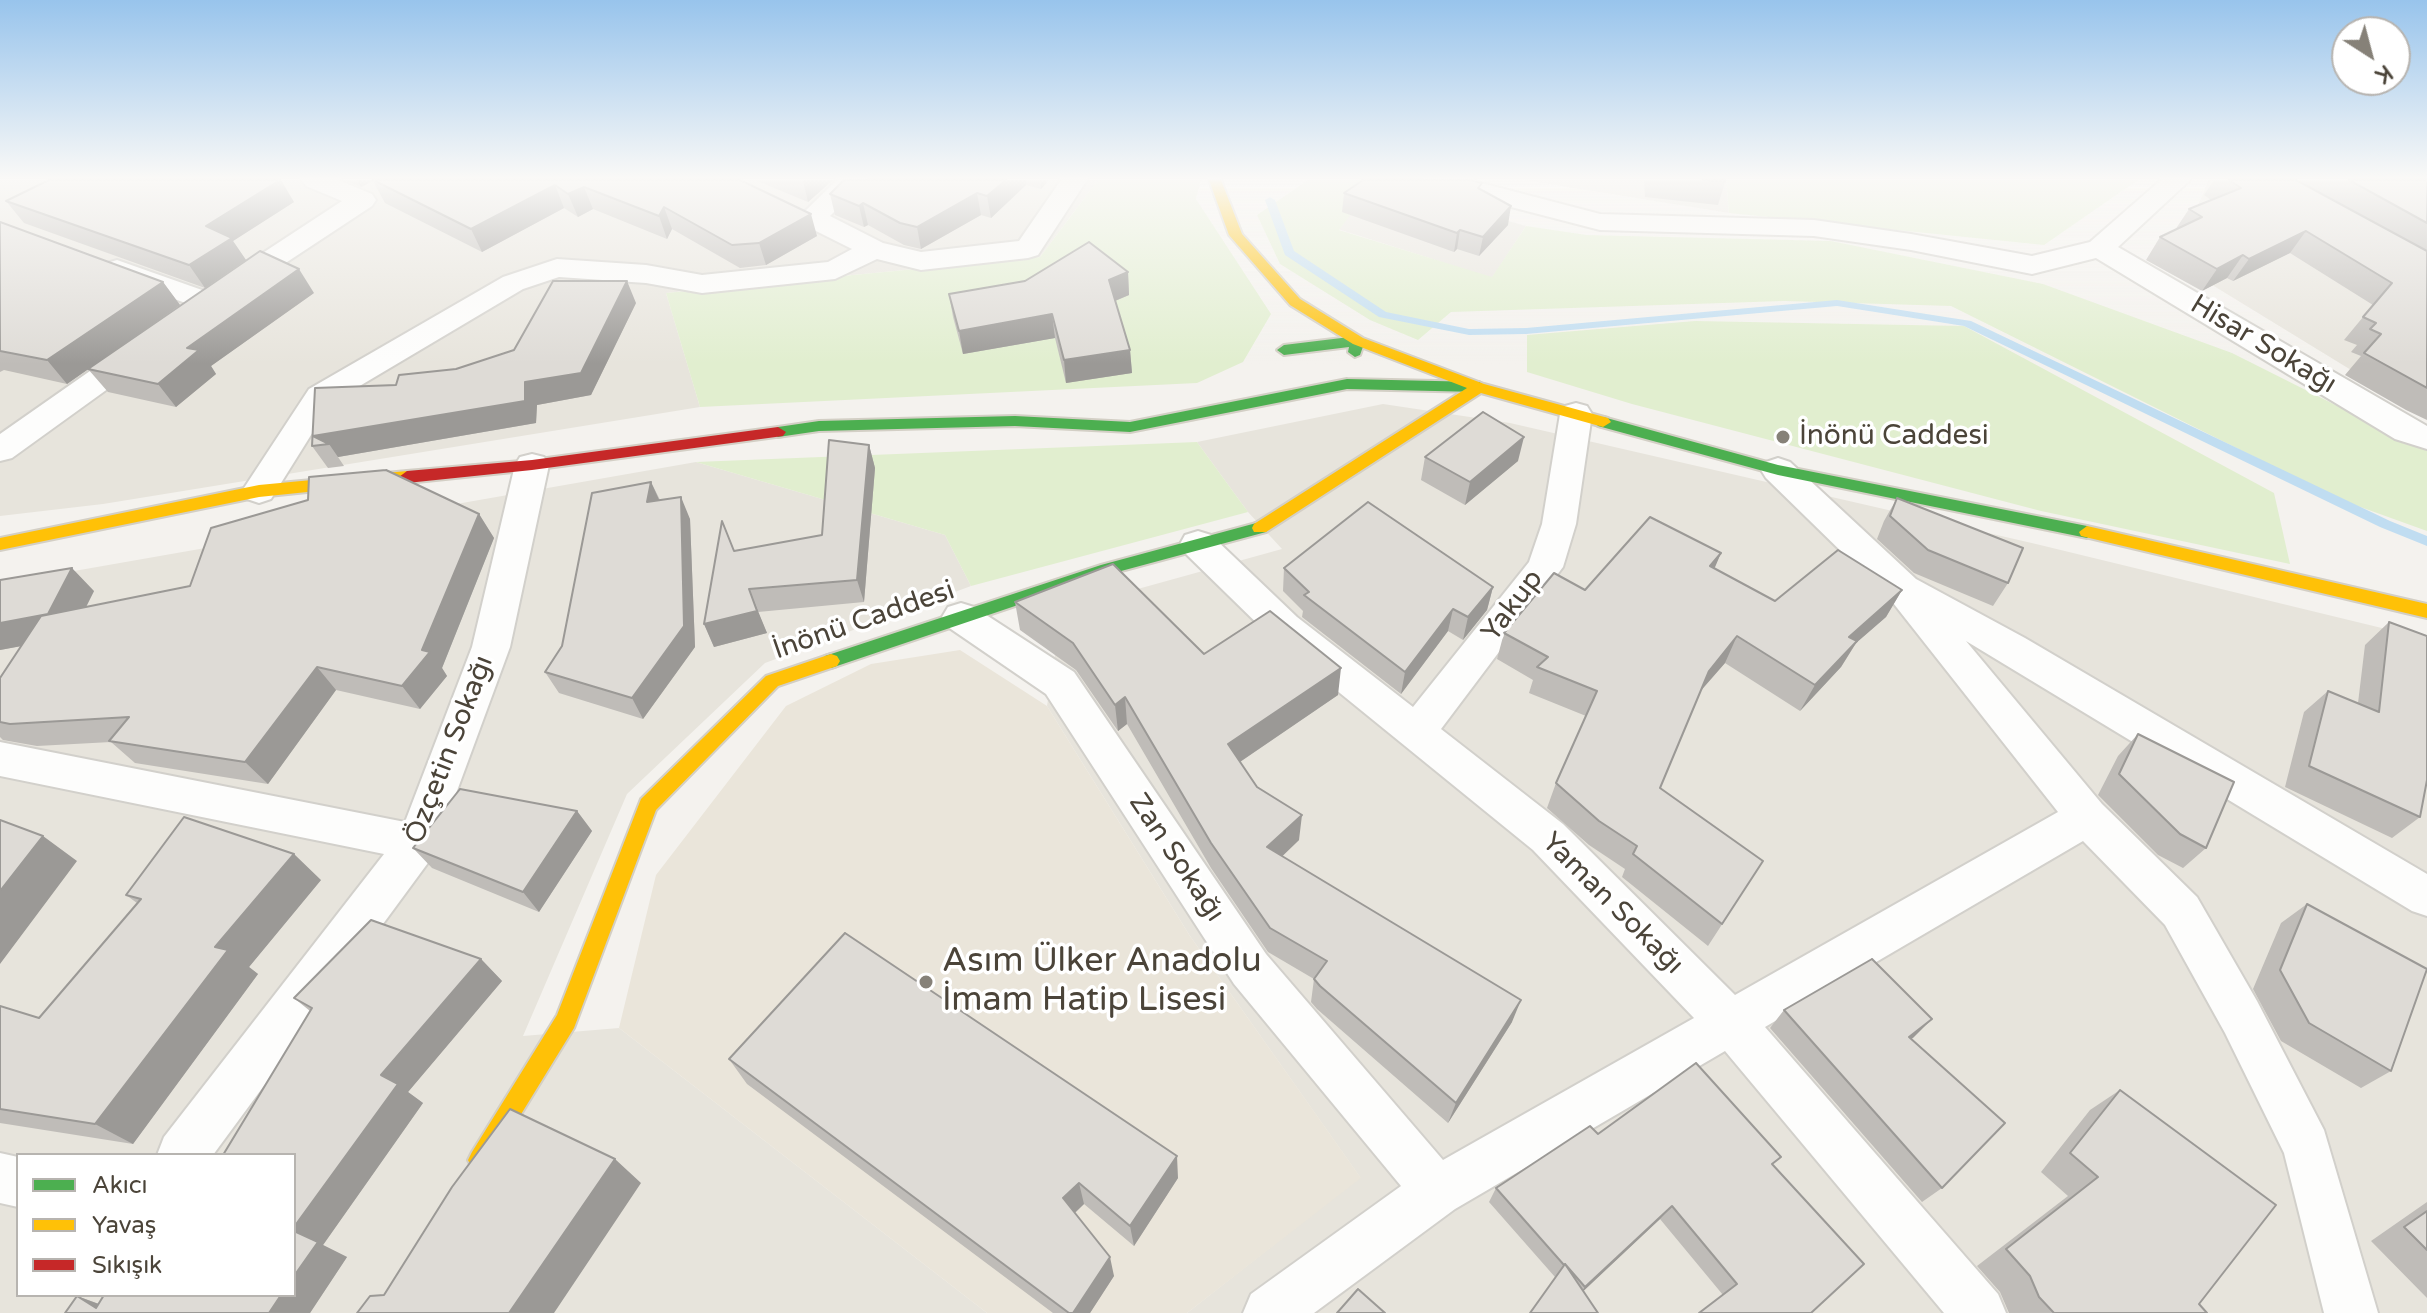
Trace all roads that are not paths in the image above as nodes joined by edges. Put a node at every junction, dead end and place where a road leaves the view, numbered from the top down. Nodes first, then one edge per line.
1 (303, 241) edge
2 (858, 241) edge
3 (1033, 241) edge
4 (1242, 241) edge
5 (1906, 241) edge
6 (2108, 241) edge
7 (2100, 248) junction
8 (873, 249) junction
9 (89, 259) edge
10 (1295, 302) junction
11 (186, 318) junction
12 (1358, 341) junction
13 (1259, 381) dead end
14 (1347, 384) junction
15 (1479, 387) junction
16 (1242, 402) junction
17 (1576, 414) junction
18 (2427, 438) edge
19 (2, 446) edge
20 (532, 465) junction
21 (1778, 470) junction
22 (259, 491) junction
23 (0, 544) edge
24 (1198, 544) junction
25 (1903, 589) junction
26 (2427, 611) edge
27 (961, 617) junction
28 (1416, 732) junction
29 (0, 759) edge
30 (2087, 817) junction
31 (418, 843) junction
32 (2427, 897) edge
33 (1731, 1023) junction
34 (184, 1153) edge
35 (467, 1180) edge
36 (1437, 1191) junction
37 (1270, 1313) edge
38 (1979, 1313) edge
39 (2351, 1313) edge

1 - 11 street
2 - 8 street
3 - 8 street
4 - 10 street
5 - 7 street
6 - 7 street
7 - 18 street, Hisar Sokağı
8 - 22 street
9 - 11 street
10 - 12 street
10 - 12 street
11 - 19 street
12 - 14 street
12 - 15 street
13 - 16 street
14 - 15 street
14 - 16 street
15 - 17 street
15 - 24 street, İnönü Caddesi
16 - 20 street
17 - 21 street
17 - 28 street, Yakup
20 - 22 street
20 - 31 street, Özçetin Sokağı
21 - 25 street
21 - 26 street
22 - 23 street
24 - 27 street, İnönü Caddesi
24 - 28 street, Yaman Sokağı
25 - 30 street
25 - 32 street
27 - 35 street, İnönü Caddesi
27 - 36 street, Zan Sokağı
28 - 33 street, Yaman Sokağı
29 - 31 street
30 - 33 street
30 - 39 street
31 - 34 street, Özçetin Sokağı
33 - 36 street
33 - 38 street, Yaman Sokağı
36 - 37 street

